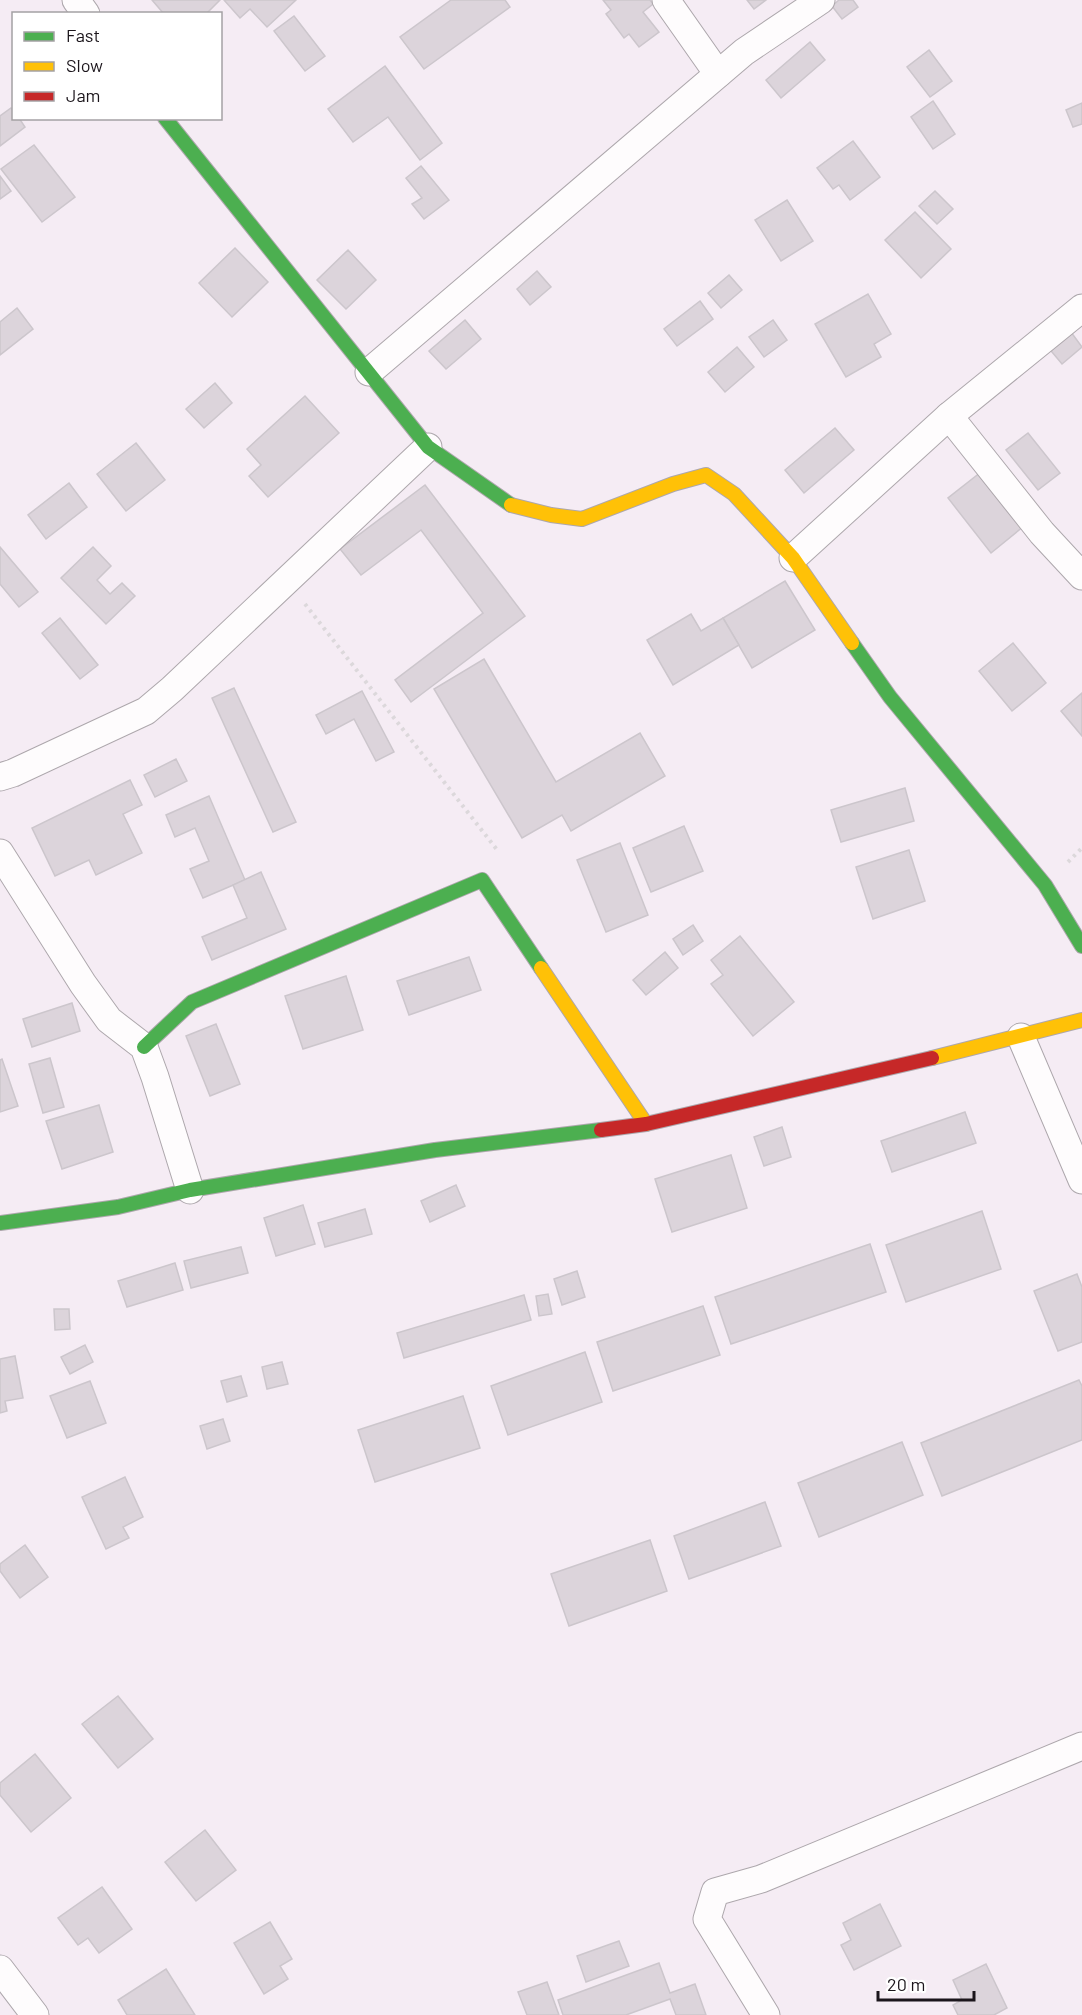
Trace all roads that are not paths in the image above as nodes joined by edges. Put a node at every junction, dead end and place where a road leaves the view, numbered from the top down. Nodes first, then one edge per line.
1 (666, 0) edge
2 (821, 0) edge
3 (718, 74) junction
4 (167, 120) edge
5 (1082, 308) edge
6 (369, 372) junction
7 (949, 416) junction
8 (429, 447) junction
9 (793, 558) junction
10 (1082, 576) edge
11 (0, 777) edge
12 (0, 853) edge
13 (1082, 946) edge
14 (1082, 1020) edge
15 (1021, 1037) junction
16 (144, 1047) junction
17 (646, 1124) junction
18 (1082, 1179) edge
19 (190, 1190) junction
20 (0, 1223) edge
21 (1082, 1746) edge
22 (0, 1970) edge
23 (36, 2015) edge
24 (766, 2015) edge

1 - 3 street
2 - 3 street
3 - 6 street
4 - 6 street
5 - 7 street
6 - 8 street
7 - 9 street
7 - 10 street
8 - 9 street
8 - 11 street
9 - 13 street
12 - 16 street
14 - 15 street
15 - 17 street
15 - 18 street
16 - 17 street
16 - 19 street
17 - 19 street
19 - 20 street
21 - 24 street
22 - 23 street

